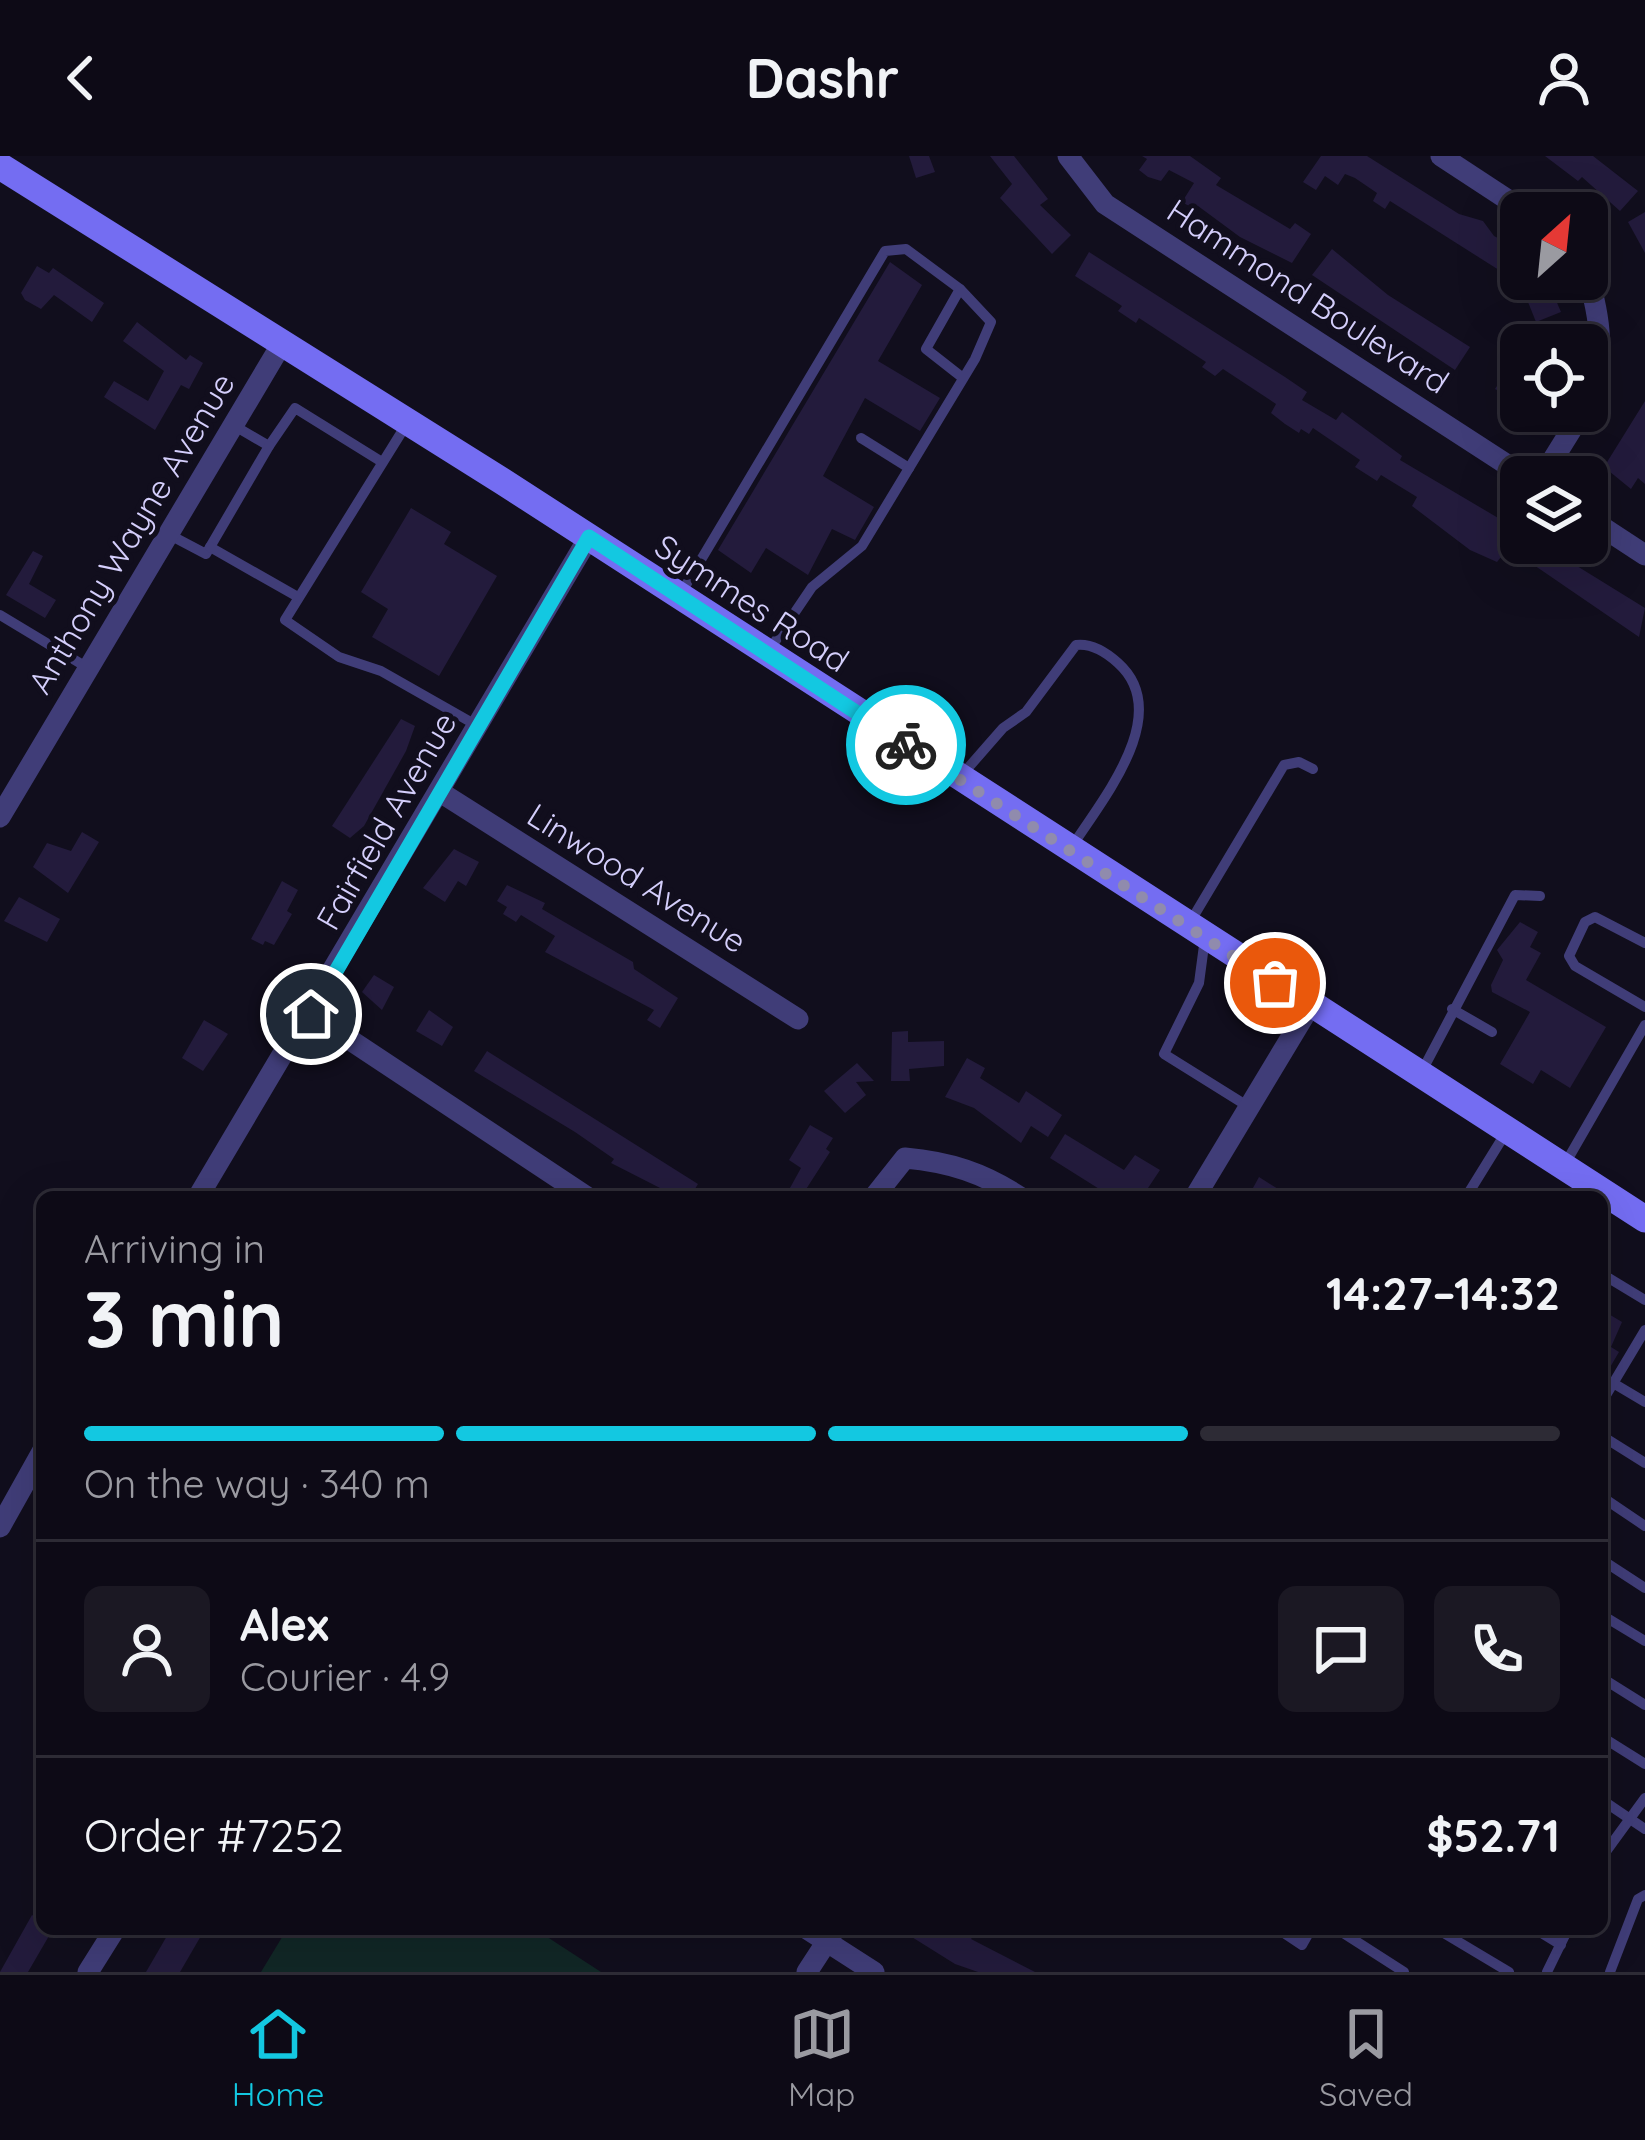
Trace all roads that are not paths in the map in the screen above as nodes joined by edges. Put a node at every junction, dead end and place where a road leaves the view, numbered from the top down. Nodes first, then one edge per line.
1 (1068, 156) edge
2 (1441, 156) edge
3 (0, 166) edge
4 (1500, 195) edge
5 (960, 289) junction
6 (281, 345) junction
7 (963, 378) junction
8 (233, 425) junction
9 (406, 425) junction
10 (861, 438) dead end
11 (269, 446) junction
12 (1500, 460) edge
13 (382, 462) junction
14 (909, 468) junction
15 (1608, 531) edge
16 (169, 534) junction
17 (589, 537) junction
18 (210, 547) junction
19 (1645, 555) edge
20 (298, 597) junction
21 (678, 598) junction
22 (0, 614) edge
23 (766, 655) junction
24 (88, 668) junction
25 (479, 726) junction
26 (1313, 769) dead end
27 (958, 779) junction
28 (440, 792) junction
29 (0, 817) edge
30 (1070, 851) junction
31 (1540, 896) dead end
32 (1196, 933) junction
33 (1645, 943) edge
34 (1310, 1006) junction
35 (1645, 1007) edge
36 (1452, 1009) junction
37 (311, 1014) junction
38 (798, 1019) dead end
39 (1645, 1025) edge
40 (1492, 1032) dead end
41 (1420, 1076) junction
42 (1249, 1108) junction
43 (1507, 1131) junction
44 (1564, 1167) junction
45 (202, 1191) edge
46 (570, 1191) edge
47 (879, 1191) edge
48 (1011, 1191) edge
49 (1199, 1191) edge
50 (1472, 1191) edge
51 (1601, 1191) edge
52 (1608, 1195) edge
53 (1645, 1219) edge
54 (1608, 1278) edge
55 (1645, 1300) edge
56 (1643, 1338) edge
57 (1613, 1383) junction
58 (1608, 1392) edge
59 (1645, 1402) edge
60 (1608, 1440) edge
61 (36, 1463) edge
62 (1645, 1463) edge
63 (1608, 1501) edge
64 (1645, 1526) edge
65 (0, 1527) edge
66 (1608, 1564) edge
67 (1645, 1588) edge
68 (1608, 1619) edge
69 (1645, 1642) edge
70 (1608, 1682) edge
71 (1645, 1705) edge
72 (1608, 1741) edge
73 (1645, 1764) edge
74 (1645, 1798) edge
75 (1608, 1804) edge
76 (1631, 1820) junction
77 (1645, 1829) edge
78 (1608, 1849) edge
79 (1644, 1894) edge
80 (111, 1935) edge
81 (831, 1935) edge
82 (1346, 1935) edge
83 (1447, 1935) edge
84 (1545, 1935) edge
85 (1565, 1935) edge
86 (1561, 1945) junction
87 (88, 1972) edge
88 (808, 1972) edge
89 (874, 1972) edge
90 (1404, 1972) edge
91 (1509, 1972) edge
92 (1547, 1972) edge
93 (1610, 1972) edge

1 - 12 street, Hammond Boulevard
2 - 4 street
3 - 6 main road, Symmes Road
5 - 7 lane
5 - 7 lane
5 - 21 lane
6 - 8 street, Anthony Wayne Avenue
6 - 9 main road, Symmes Road
7 - 14 lane
8 - 11 lane
8 - 16 street, Anthony Wayne Avenue
9 - 13 lane
9 - 17 main road, Symmes Road
10 - 14 lane
11 - 13 lane
11 - 18 lane
13 - 20 lane
14 - 23 lane
15 - 19 street
16 - 18 lane
16 - 24 street, Anthony Wayne Avenue
17 - 21 main road, Symmes Road
17 - 25 street, Fairfield Avenue
18 - 20 lane
20 - 25 lane
21 - 23 main road, Symmes Road
22 - 24 lane
23 - 27 main road, Symmes Road
24 - 29 street, Anthony Wayne Avenue
25 - 28 street, Fairfield Avenue
26 - 32 lane
27 - 30 main road, Symmes Road
27 - 30 lane
28 - 37 street, Fairfield Avenue
28 - 38 street, Linwood Avenue
30 - 32 main road, Symmes Road
31 - 36 lane
32 - 34 main road, Symmes Road
32 - 42 lane
33 - 35 lane
34 - 41 main road, Symmes Road
34 - 42 street
36 - 40 lane
36 - 41 lane
37 - 45 street, Fairfield Avenue
37 - 46 street
39 - 44 lane
41 - 43 main road, Symmes Road
42 - 49 street
43 - 44 main road, Symmes Road
43 - 50 lane
44 - 51 main road, Symmes Road
47 - 48 street
52 - 53 main road, Symmes Road
54 - 55 lane
56 - 57 lane
57 - 58 lane
57 - 59 lane
60 - 62 lane
61 - 65 street
63 - 64 lane
66 - 67 lane
68 - 69 lane
70 - 71 lane
72 - 73 lane
74 - 76 lane
75 - 76 lane
76 - 77 lane
76 - 78 lane
79 - 93 lane
80 - 87 street
81 - 88 street
81 - 89 street
82 - 90 lane
83 - 91 lane
84 - 86 lane
85 - 86 lane
86 - 92 lane

